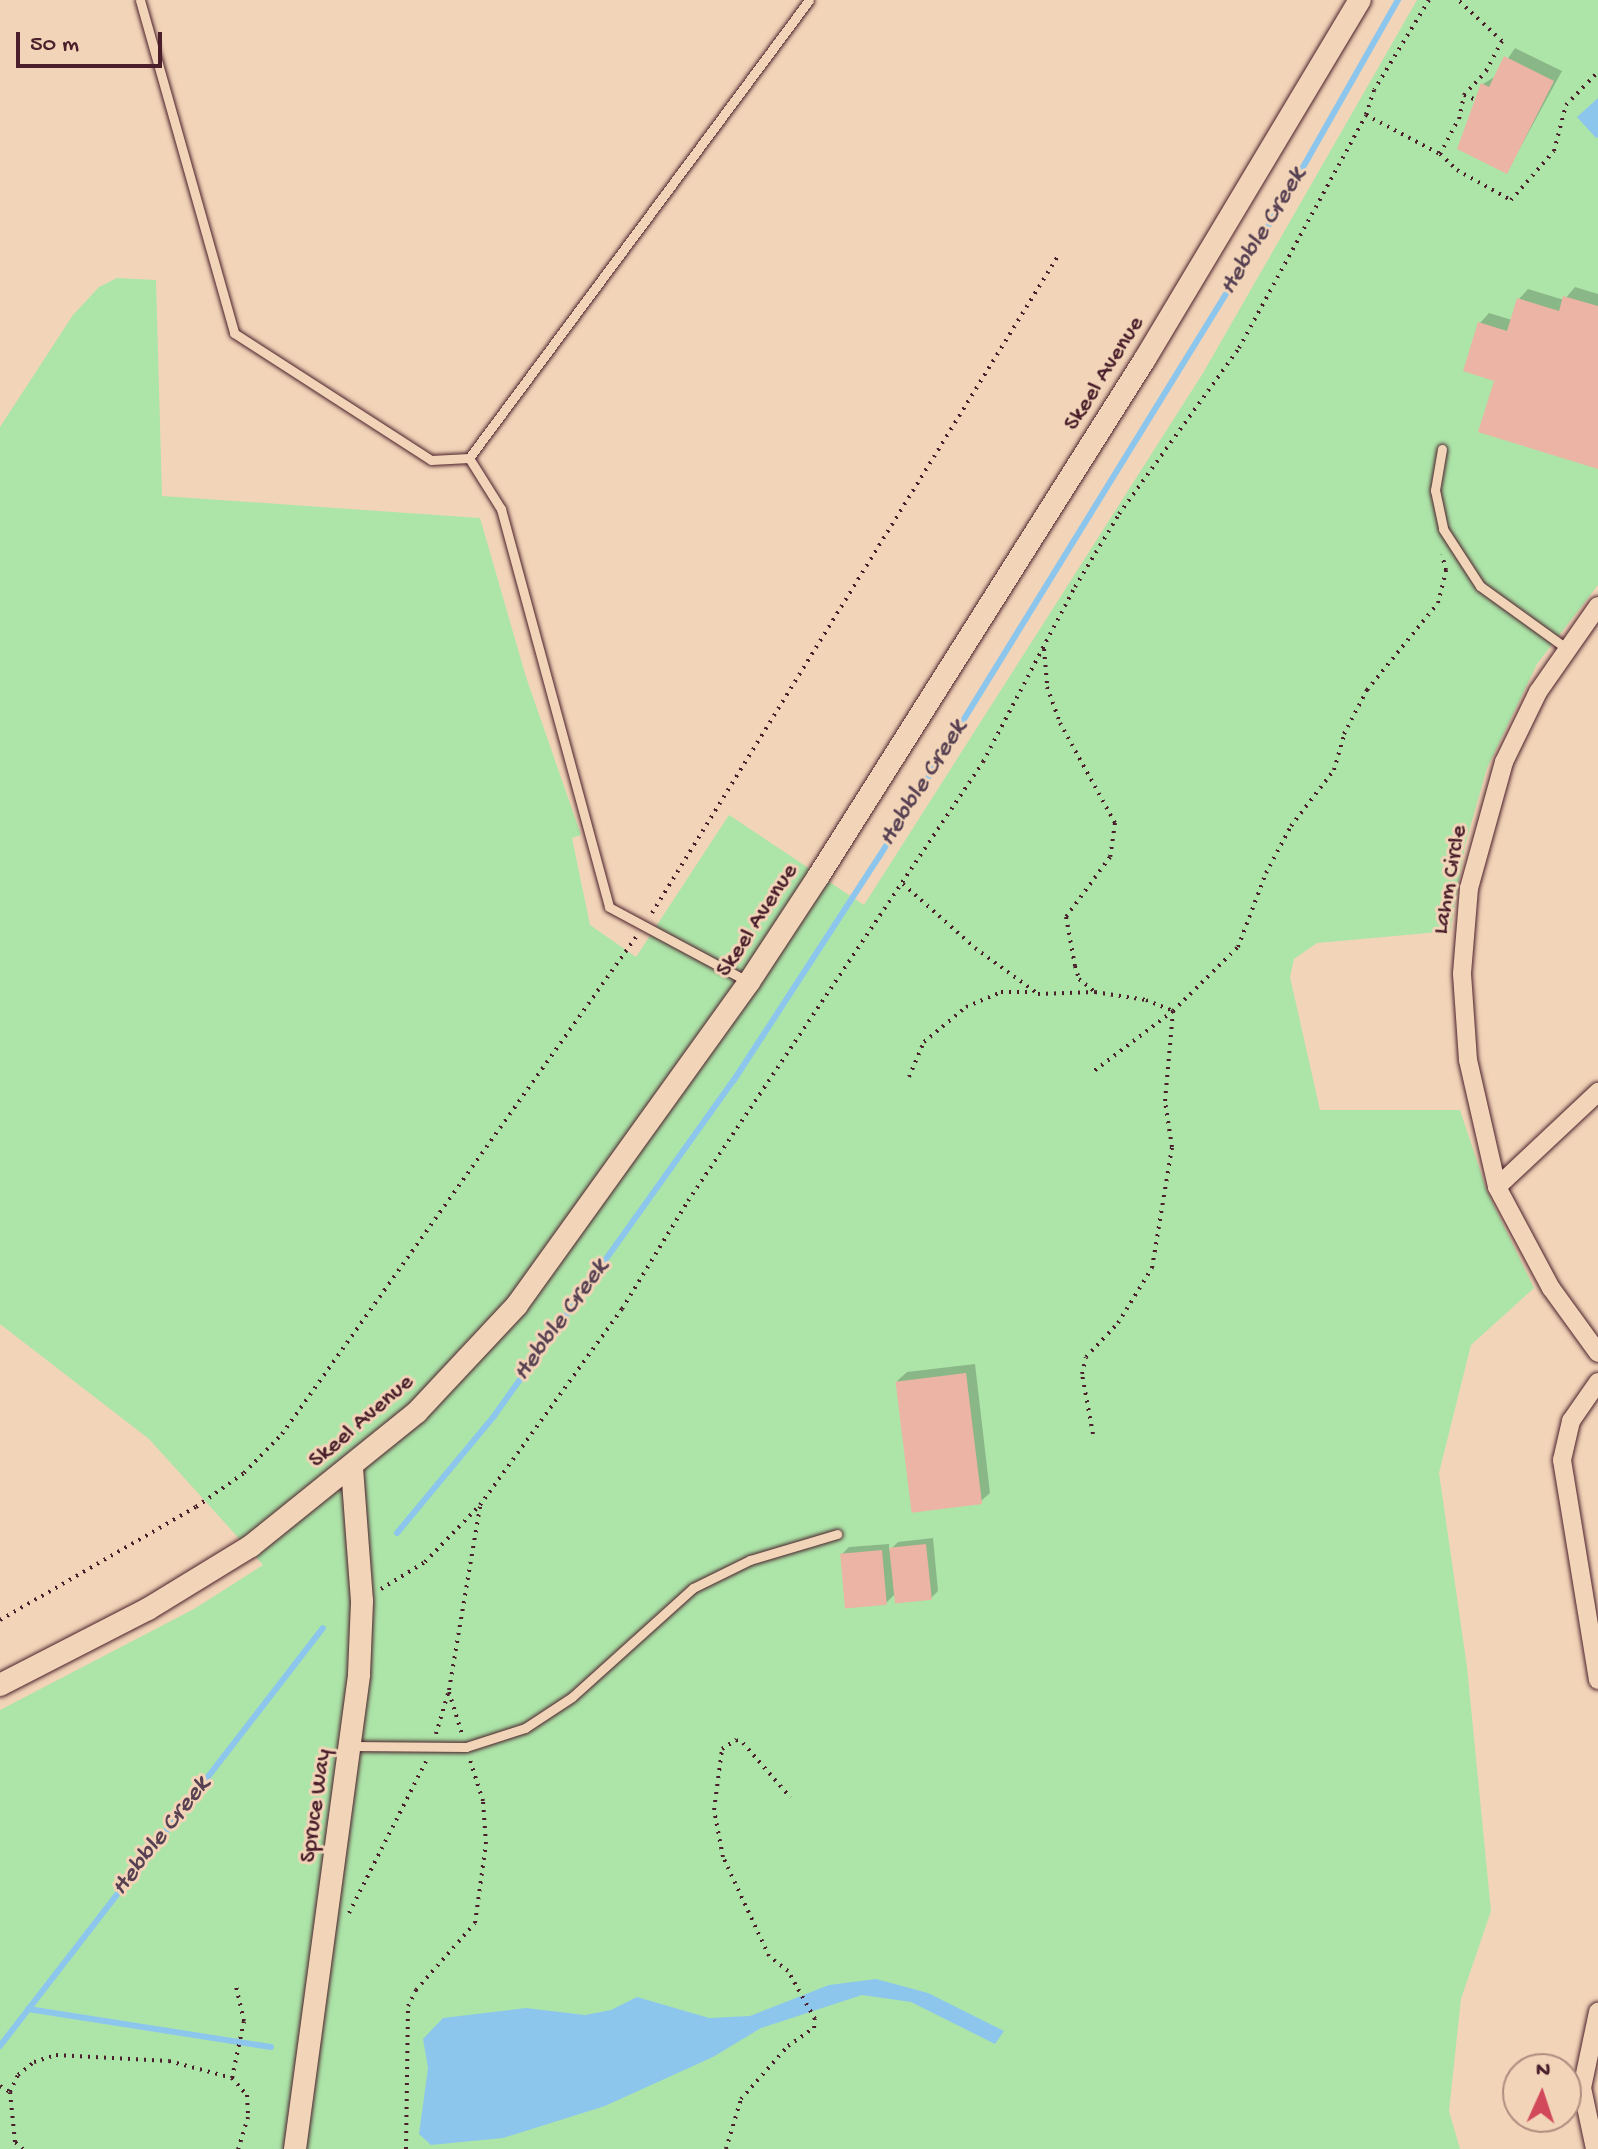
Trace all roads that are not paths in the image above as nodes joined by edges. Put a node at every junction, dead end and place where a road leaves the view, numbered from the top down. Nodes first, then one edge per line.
1 (140, 0) edge
2 (809, 0) edge
3 (1360, 0) edge
4 (1442, 449) dead end
5 (469, 458) junction
6 (1598, 606) edge
7 (1566, 648) junction
8 (749, 982) junction
9 (1598, 1092) edge
10 (1497, 1187) junction
11 (1598, 1353) edge
12 (1598, 1382) edge
13 (352, 1469) junction
14 (837, 1534) dead end
15 (1598, 1680) edge
16 (0, 1685) edge
17 (351, 1746) junction
18 (1598, 2012) edge
19 (295, 2149) edge
20 (1595, 2149) edge

1 - 5 lane
2 - 5 lane
3 - 8 street, Skeel Avenue
4 - 7 lane
5 - 8 lane
6 - 7 street, Lahm Circle
7 - 10 street, Lahm Circle
8 - 13 street, Skeel Avenue
9 - 10 street
10 - 11 street, Lahm Circle
12 - 15 street
13 - 16 street, Skeel Avenue
13 - 17 street, Spruce Way
14 - 17 lane
17 - 19 street, Spruce Way
18 - 20 street

